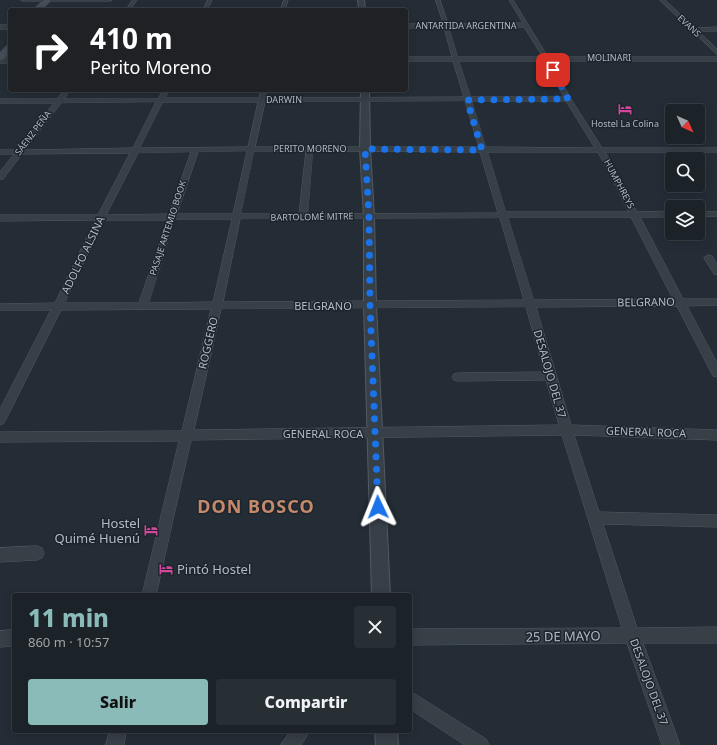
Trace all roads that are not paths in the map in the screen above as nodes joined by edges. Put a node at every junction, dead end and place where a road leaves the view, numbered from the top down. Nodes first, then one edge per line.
1 (23, 0) edge
2 (48, 0) edge
3 (60, 0) edge
4 (110, 0) edge
5 (438, 0) edge
6 (511, 0) edge
7 (582, 0) edge
8 (595, 0) edge
9 (662, 0) edge
10 (39, 8) edge
11 (52, 8) edge
12 (526, 25) junction
13 (408, 26) edge
14 (445, 26) junction
15 (717, 29) edge
16 (693, 30) junction
17 (699, 35) junction
18 (717, 35) edge
19 (8, 50) edge
20 (717, 52) edge
21 (455, 58) junction
22 (546, 58) junction
23 (0, 59) edge
24 (408, 59) edge
25 (717, 59) edge
26 (65, 92) edge
27 (165, 92) edge
28 (311, 92) edge
29 (263, 95) edge
30 (366, 95) edge
31 (568, 99) junction
32 (58, 100) junction
33 (161, 100) junction
34 (310, 100) junction
35 (467, 100) junction
36 (0, 101) edge
37 (250, 149) junction
38 (310, 149) junction
39 (365, 149) junction
40 (195, 150) junction
41 (482, 150) junction
42 (717, 150) edge
43 (136, 151) junction
44 (602, 151) junction
45 (0, 152) edge
46 (19, 152) junction
47 (0, 177) edge
48 (635, 214) junction
49 (665, 214) edge
50 (705, 214) edge
51 (714, 214) dead end
52 (502, 215) junction
53 (369, 216) junction
54 (303, 217) junction
55 (0, 218) edge
56 (171, 218) junction
57 (236, 218) junction
58 (100, 219) junction
59 (709, 258) dead end
60 (717, 272) edge
61 (680, 302) junction
62 (717, 302) edge
63 (530, 304) junction
64 (370, 305) junction
65 (216, 306) junction
66 (0, 307) edge
67 (58, 307) junction
68 (143, 307) junction
69 (717, 373) edge
70 (551, 376) junction
71 (458, 378) dead end
72 (0, 420) edge
73 (566, 430) junction
74 (376, 434) junction
75 (186, 435) junction
76 (717, 435) edge
77 (0, 437) edge
78 (595, 518) junction
79 (717, 521) edge
80 (37, 553) dead end
81 (0, 554) edge
82 (149, 593) edge
83 (382, 593) edge
84 (632, 635) junction
85 (717, 635) edge
86 (412, 637) edge
87 (12, 638) edge
88 (0, 639) edge
89 (412, 700) edge
90 (118, 733) edge
91 (300, 733) edge
92 (386, 733) edge
93 (115, 745) edge
94 (290, 745) edge
95 (387, 745) edge
96 (480, 745) edge
97 (671, 745) edge

1 - 2 street
2 - 3 street
2 - 10 main road
3 - 4 street
3 - 11 main road
5 - 14 street, DESALOJO DEL 37
6 - 12 street, HUMPHREYS
7 - 8 street
9 - 16 street, EVANS
12 - 14 street, ANTARTIDA ARGENTINA
12 - 22 street, HUMPHREYS
13 - 14 street, ANTARTIDA ARGENTINA
14 - 21 street, DESALOJO DEL 37
15 - 16 street
16 - 17 street, EVANS
17 - 18 street
17 - 20 street, EVANS
19 - 23 main road
21 - 22 street, MOLINARI
21 - 24 street, MOLINARI
21 - 35 street, DESALOJO DEL 37
22 - 25 street, MOLINARI
22 - 31 street, HUMPHREYS
26 - 32 street, SÁENZ PEÑA
27 - 33 street, ADOLFO ALSINA
28 - 34 street
29 - 33 street, DARWIN
29 - 34 street, DARWIN
29 - 37 street, ROGGERO
30 - 34 street, DARWIN
30 - 35 street, DARWIN
30 - 39 street
31 - 35 street, DARWIN
31 - 44 street, HUMPHREYS
32 - 33 street, DARWIN
32 - 36 street, DARWIN
32 - 46 street, SÁENZ PEÑA
33 - 43 street, ADOLFO ALSINA
35 - 41 street, DESALOJO DEL 37
37 - 38 street, PERITO MORENO
37 - 40 street, PERITO MORENO
37 - 57 street, ROGGERO
38 - 39 street, PERITO MORENO
38 - 54 street
39 - 41 street, PERITO MORENO
39 - 53 street
40 - 43 street, PERITO MORENO
40 - 56 street, PASAJE ARTEMIO BOOK
41 - 44 street, PERITO MORENO
41 - 52 street, DESALOJO DEL 37
42 - 44 street, PERITO MORENO
43 - 46 street, PERITO MORENO
43 - 58 street, ADOLFO ALSINA
44 - 48 street, HUMPHREYS
45 - 46 street, PERITO MORENO
46 - 47 street, SÁENZ PEÑA
48 - 49 street, BARTOLOMÉ MITRE
48 - 52 street, BARTOLOMÉ MITRE
48 - 61 street, HUMPHREYS
50 - 51 street
52 - 53 street, BARTOLOMÉ MITRE
52 - 63 street, DESALOJO DEL 37
53 - 54 street, BARTOLOMÉ MITRE
53 - 64 street
54 - 57 street, BARTOLOMÉ MITRE
55 - 58 street, BARTOLOMÉ MITRE
56 - 57 street, BARTOLOMÉ MITRE
56 - 58 street, BARTOLOMÉ MITRE
56 - 68 street, PASAJE ARTEMIO BOOK
57 - 65 street, ROGGERO
58 - 67 street, ADOLFO ALSINA
59 - 60 street
61 - 62 street, BELGRANO
61 - 63 street, BELGRANO
61 - 69 street, HUMPHREYS
63 - 64 street, BELGRANO
63 - 70 street, DESALOJO DEL 37
64 - 65 street, BELGRANO
64 - 74 street
65 - 68 street, BELGRANO
65 - 75 street, ROGGERO
66 - 67 street, BELGRANO
67 - 68 street, BELGRANO
67 - 72 street, ADOLFO ALSINA
70 - 71 street
70 - 73 street, DESALOJO DEL 37
73 - 74 street, GENERAL ROCA
73 - 76 street, GENERAL ROCA
73 - 78 street, DESALOJO DEL 37
74 - 75 street, GENERAL ROCA
74 - 83 street
75 - 77 street, GENERAL ROCA
75 - 82 street, ROGGERO
78 - 79 street
78 - 84 street, DESALOJO DEL 37
80 - 81 street
84 - 85 street, 25 DE MAYO
84 - 86 street, 25 DE MAYO
84 - 97 street, DESALOJO DEL 37
87 - 88 street
89 - 96 street
90 - 93 street
91 - 94 street
92 - 95 street

